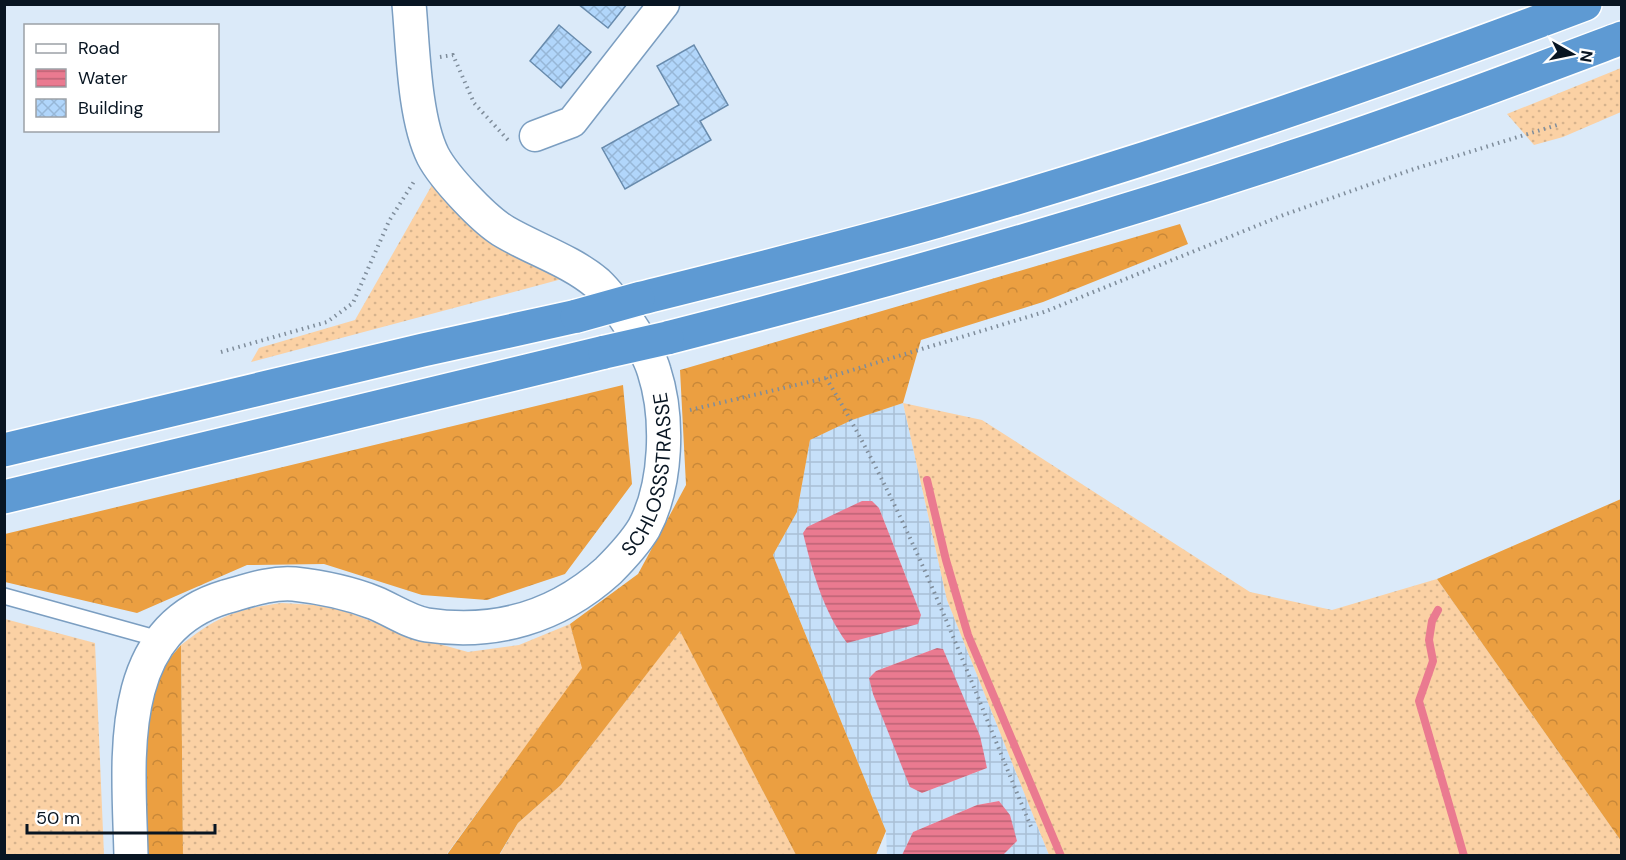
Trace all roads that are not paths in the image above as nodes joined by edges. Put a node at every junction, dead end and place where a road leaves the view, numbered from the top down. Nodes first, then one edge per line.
1 (409, 4) edge
2 (664, 4) edge
3 (1585, 4) edge
4 (1622, 38) edge
5 (535, 136) road end
6 (4, 450) edge
7 (4, 496) edge
8 (4, 596) edge
9 (159, 639) junction
10 (132, 855) edge

1 - 9 street, SCHLOSSSTRASSE
2 - 5 street
3 - 6 highway, bridge
4 - 7 highway, bridge
8 - 9 lane
9 - 10 street

